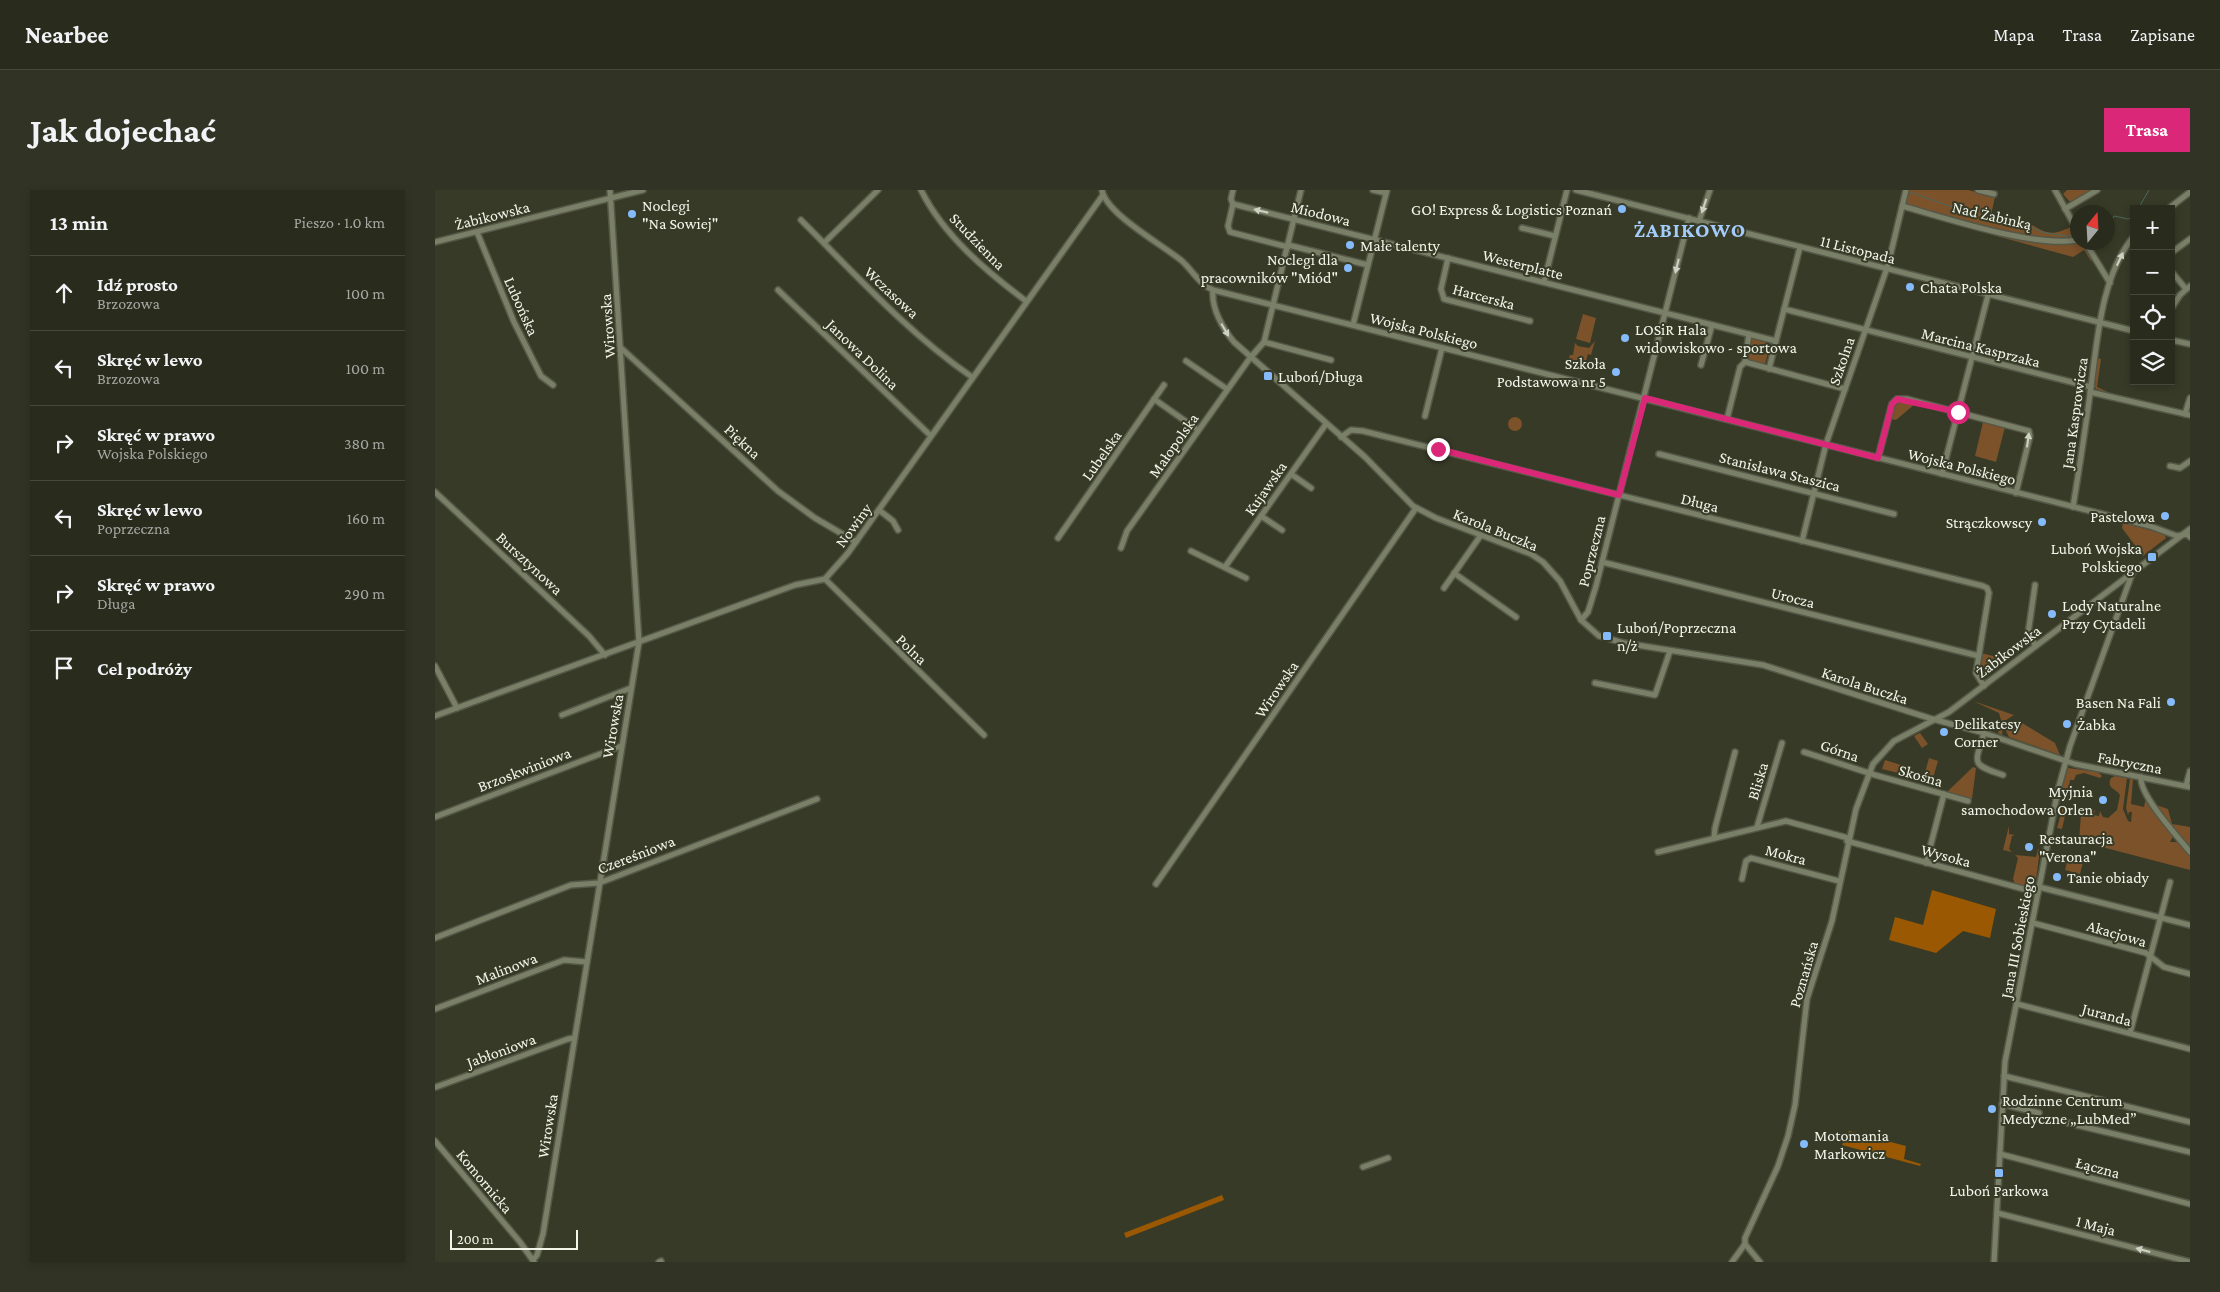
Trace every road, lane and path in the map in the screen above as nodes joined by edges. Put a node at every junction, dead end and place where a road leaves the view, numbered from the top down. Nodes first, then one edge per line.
1 (610, 190) edge
2 (643, 190) edge
3 (878, 190) edge
4 (921, 190) edge
5 (1233, 190) edge
6 (1301, 190) edge
7 (1373, 190) edge
8 (1567, 190) edge
9 (1576, 190) edge
10 (1710, 190) edge
11 (1906, 190) edge
12 (1978, 190) edge
13 (2055, 190) edge
14 (2097, 190) edge
15 (1386, 192) edge
16 (2190, 192) edge
17 (1102, 193) edge
18 (1993, 194) dead end
19 (611, 198) junction
20 (1233, 204) junction
21 (2173, 205) edge
22 (1902, 206) junction
23 (2065, 209) junction
24 (1689, 218) junction
25 (2070, 218) edge
26 (1294, 219) junction
27 (801, 220) dead end
28 (1699, 221) junction
29 (1523, 228) dead end
30 (477, 232) junction
31 (1555, 236) junction
32 (1374, 239) junction
33 (2190, 239) edge
34 (2070, 240) edge
35 (435, 242) edge
36 (2130, 242) edge
37 (824, 243) junction
38 (1288, 246) junction
39 (1800, 247) junction
40 (2090, 250) edge
41 (2175, 250) edge
42 (1448, 258) junction
43 (1368, 265) junction
44 (1886, 269) junction
45 (2175, 275) edge
46 (1544, 282) junction
47 (2111, 283) junction
48 (2188, 288) edge
49 (778, 290) dead end
50 (1212, 292) junction
51 (1988, 295) junction
52 (1026, 301) junction
53 (2175, 304) edge
54 (1273, 305) junction
55 (1785, 309) junction
56 (1666, 313) junction
57 (1530, 321) dead end
58 (2100, 322) junction
59 (1353, 325) junction
60 (1712, 325) junction
61 (1865, 330) junction
62 (2130, 330) edge
63 (1749, 334) junction
64 (1776, 341) junction
65 (2175, 341) edge
66 (1263, 342) junction
67 (2190, 344) edge
68 (621, 348) junction
69 (1442, 348) junction
70 (1249, 358) junction
71 (1973, 358) junction
72 (1331, 360) dead end
73 (1186, 362) dead end
74 (1745, 362) junction
75 (1701, 365) dead end
76 (1769, 370) junction
77 (972, 377) junction
78 (553, 385) dead end
79 (1164, 385) dead end
80 (1845, 389) junction
81 (1227, 390) junction
82 (2091, 390) junction
83 (1645, 398) junction
84 (2190, 398) edge
85 (1154, 399) junction
86 (1958, 412) junction
87 (2188, 415) edge
88 (1425, 416) dead end
89 (1727, 419) junction
90 (1325, 424) junction
91 (1198, 430) junction
92 (931, 436) junction
93 (1341, 437) junction
94 (1826, 444) junction
95 (1659, 454) dead end
96 (1879, 455) junction
97 (2190, 461) edge
98 (2170, 466) dead end
99 (1291, 474) junction
100 (1942, 474) junction
101 (1311, 488) dead end
102 (2017, 490) junction
103 (435, 492) edge
104 (1813, 493) junction
105 (1619, 495) junction
106 (1416, 508) junction
107 (2073, 508) junction
108 (879, 510) junction
109 (1894, 514) dead end
110 (1261, 516) junction
111 (2190, 529) edge
112 (898, 530) dead end
113 (1282, 530) dead end
114 (1481, 535) junction
115 (2181, 535) junction
116 (2190, 537) edge
117 (1058, 538) dead end
118 (1802, 541) junction
119 (856, 542) junction
120 (1121, 548) dead end
121 (1191, 550) dead end
122 (1602, 562) junction
123 (1225, 567) junction
124 (2135, 570) junction
125 (1454, 573) junction
126 (1246, 578) dead end
127 (825, 579) junction
128 (2035, 585) dead end
129 (1444, 588) dead end
130 (2111, 589) junction
131 (2125, 590) junction
132 (1516, 617) dead end
133 (1581, 620) junction
134 (639, 642) junction
135 (2036, 646) junction
136 (1670, 650) junction
137 (605, 655) junction
138 (1979, 656) junction
139 (435, 666) edge
140 (1595, 683) dead end
141 (1984, 686) junction
142 (631, 688) junction
143 (457, 708) junction
144 (1915, 714) junction
145 (562, 715) dead end
146 (435, 716) edge
147 (1936, 720) junction
148 (1918, 728) junction
149 (983, 732) dead end
150 (1984, 733) junction
151 (1782, 743) dead end
152 (621, 746) junction
153 (1735, 752) dead end
154 (1804, 752) dead end
155 (2065, 761) junction
156 (2190, 771) edge
157 (1868, 773) junction
158 (2003, 775) dead end
159 (2141, 777) junction
160 (2188, 786) edge
161 (1944, 794) junction
162 (817, 798) dead end
163 (1968, 801) dead end
164 (435, 817) edge
165 (1757, 827) junction
166 (1714, 838) junction
167 (1848, 839) junction
168 (1658, 852) dead end
169 (2190, 852) edge
170 (1926, 863) junction
171 (1742, 879) dead end
172 (1839, 881) junction
173 (2170, 882) dead end
174 (599, 883) junction
175 (1156, 884) dead end
176 (2039, 890) junction
177 (2161, 918) junction
178 (2033, 923) junction
179 (2190, 926) edge
180 (435, 938) edge
181 (2151, 956) junction
182 (587, 962) junction
183 (2190, 974) edge
184 (2017, 1004) junction
185 (435, 1009) edge
186 (2130, 1033) junction
187 (574, 1038) junction
188 (2190, 1049) edge
189 (2004, 1076) junction
190 (436, 1087) dead end
191 (2002, 1104) junction
192 (2039, 1113) dead end
193 (2190, 1122) edge
194 (2068, 1123) dead end
195 (435, 1140) edge
196 (2190, 1152) edge
197 (2000, 1154) junction
198 (1388, 1158) dead end
199 (1363, 1167) dead end
200 (2190, 1204) edge
201 (1997, 1213) junction
202 (1745, 1244) junction
203 (2161, 1255) junction
204 (534, 1261) edge
205 (1732, 1262) edge
206 (1760, 1262) edge
207 (1994, 1262) edge
208 (2161, 1262) edge
209 (2190, 1262) edge

1 - 19 street, Wirowska
2 - 19 street, Żabikowska
3 - 37 street
4 - 52 street, Studzienna
5 - 20 street
6 - 26 street
7 - 15 street
8 - 31 street
9 - 24 street, 11 Listopada
10 -> 28 street
11 - 22 street, Szkolna
12 - 18 street
13 - 23 street
14 - 23 street
15 - 32 street
16 - 21 street
17 - 50 street
17 - 52 street, Nowiny
19 - 30 street, Żabikowska
19 - 68 street, Wirowska
26 -> 20 street, Miodowa
20 - 38 street
22 - 34 street, Nad Żabinką
22 - 44 street, Szkolna
23 - 25 street
24 - 28 street, 11 Listopada
24 -> 56 street, Poprzeczna
26 - 32 street, Miodowa
26 - 38 street
27 - 37 street, Wczasowa
28 - 39 street, 11 Listopada
29 - 31 street
30 - 35 street, Żabikowska
30 - 78 street, Lubońska
31 - 46 street
32 - 42 street, Westerplatte
32 - 43 street
33 - 41 street
47 -> 36 street, Jana Kasprowicza
37 - 77 street, Wczasowa
38 - 43 street
38 - 54 street
39 - 44 street, 11 Listopada
39 - 55 street
40 - 47 street
42 - 46 street, Westerplatte
42 - 57 street, Harcerska
43 - 59 street
44 - 51 street, 11 Listopada
44 - 61 street, Szkolna
45 - 48 street
46 - 56 street, Westerplatte
47 - 58 street, Jana Kasprowicza
48 - 53 street
49 - 92 street, Janowa Dolina
50 - 54 street, Wojska Polskiego
50 -> 70 street, Karola Buczka
51 - 58 street, 11 Listopada
51 - 71 street
52 - 77 street, Nowiny
54 - 59 street, Wojska Polskiego
54 - 66 street
55 - 61 street, Marcina Kasprzaka
55 - 64 street
56 - 60 street, Westerplatte
56 - 83 street, Poprzeczna
58 - 62 street, 11 Listopada
58 - 82 street, Jana Kasprowicza
59 - 69 street, Wojska Polskiego
60 - 63 street, Westerplatte
60 - 75 street
61 - 71 street, Marcina Kasprzaka
61 - 80 street, Szkolna
63 - 64 street, Westerplatte
63 - 74 street
64 - 76 street
65 - 67 street
66 - 70 street, Małopolska
66 - 72 street
68 - 119 street, Piękna
68 - 134 street, Wirowska
69 - 83 street, Wojska Polskiego
69 - 88 street
70 - 81 street, Małopolska
70 - 90 street, Karola Buczka
71 - 82 street, Marcina Kasprzaka
71 - 86 street
73 - 81 street
74 - 76 street
74 - 89 street
76 - 80 street
77 - 92 street, Nowiny
79 - 85 street, Lubelska
80 - 94 street, Szkolna
81 - 91 street, Małopolska
82 - 87 street, Marcina Kasprzaka
82 - 107 street, Jana Kasprowicza
83 - 89 street, Wojska Polskiego
83 - 105 street, Poprzeczna
84 - 87 street
85 - 91 street
85 - 117 street, Lubelska
86 - 96 street
86 - 100 street
102 -> 86 street
89 - 94 street, Wojska Polskiego
90 - 93 street, Karola Buczka
90 - 99 street, Kujawska
91 - 120 street, Małopolska
92 - 108 street, Nowiny
93 - 105 street, Długa
93 - 106 street, Karola Buczka
94 - 96 street, Wojska Polskiego
94 - 104 street, Szkolna
95 - 104 street, Stanisława Staszica
96 - 100 street, Wojska Polskiego
97 - 98 street
99 - 101 street
99 - 110 street, Kujawska
100 - 102 street, Wojska Polskiego
102 - 107 street, Wojska Polskiego
103 - 137 street, Bursztynowa
104 - 109 street, Stanisława Staszica
104 - 118 street, Szkolna
105 - 118 street, Długa
105 - 122 street, Poprzeczna
106 - 114 street, Karola Buczka
106 - 175 street, Wirowska
107 - 115 street, Wojska Polskiego
108 - 112 street
108 - 119 street, Nowiny
110 - 113 street
110 - 123 street, Kujawska
111 - 115 street, Żabikowska
114 - 125 street
114 - 133 street, Karola Buczka
115 - 116 street, Wojska Polskiego
115 - 124 street, Żabikowska
118 - 138 street, Długa
119 - 127 street, Nowiny
121 - 123 street
122 - 133 street, Poprzeczna
122 - 138 street, Urocza
123 - 126 street
124 - 130 street, Żabikowska
124 - 131 street, Jana III Sobieskiego
125 - 129 street
125 - 132 street
127 - 134 street
127 - 149 street, Polna
128 - 135 street
130 - 131 street
130 - 135 street, Żabikowska
131 - 155 street, Jana III Sobieskiego
133 - 136 street, Karola Buczka
134 - 137 street
134 - 142 street, Wirowska
135 - 141 street, Żabikowska
136 - 140 street
136 - 144 street, Karola Buczka
137 - 143 street
138 - 141 street, Długa
139 - 143 street
141 - 147 street, Żabikowska
142 - 145 street
142 - 152 street, Wirowska
143 - 146 street
144 - 147 street, Karola Buczka
144 - 148 street, Karola Buczka
147 - 148 street, Poznańska
147 - 150 street, Karola Buczka
148 - 157 street, Poznańska
150 - 155 street, Fabryczna
150 - 158 street
151 - 165 street, Bliska
152 - 164 street, Brzoskwiniowa
152 - 174 street, Wirowska
153 - 166 street
154 - 157 street, Górna
155 - 159 street, Fabryczna
155 - 176 street, Jana III Sobieskiego
156 - 160 street
157 - 161 street, Skośna
157 - 167 street, Poznańska
159 - 160 street, Fabryczna
159 - 169 street
161 - 163 street, Skośna
161 - 170 street
162 - 174 street, Czereśniowa
165 - 166 street, Wysoka
165 - 167 street, Wysoka
166 - 168 street, Wysoka
167 - 170 street, Wysoka
167 - 172 street, Poznańska
170 - 176 street, Wysoka
171 - 172 street, Mokra
172 - 202 street, Poznańska
173 - 177 street
174 - 180 street, Czereśniowa
174 - 182 street, Wirowska
176 - 177 street, Wysoka
176 - 178 street, Jana III Sobieskiego
177 - 179 street, Wysoka
177 - 181 street
178 - 181 street, Akacjowa
178 - 184 street, Jana III Sobieskiego
181 - 183 street, Akacjowa
181 - 186 street
182 - 185 street, Malinowa
182 - 187 street, Wirowska
184 - 186 street, Juranda
184 - 189 street, Jana III Sobieskiego
186 - 188 street, Juranda
187 - 190 street, Jabłoniowa
187 - 204 street, Wirowska
189 - 191 street, Jana III Sobieskiego
189 - 193 street
191 - 192 street
191 - 197 street, Jana III Sobieskiego
194 - 196 street
195 - 204 street, Komornicka
197 - 200 street, Łączna
197 - 201 street, Jana III Sobieskiego
198 - 199 street
203 -> 201 street, 1 Maja
201 - 207 street, Jana III Sobieskiego
202 - 205 street, Poznańska
202 - 206 street
203 - 208 street
203 - 209 street, 1 Maja

